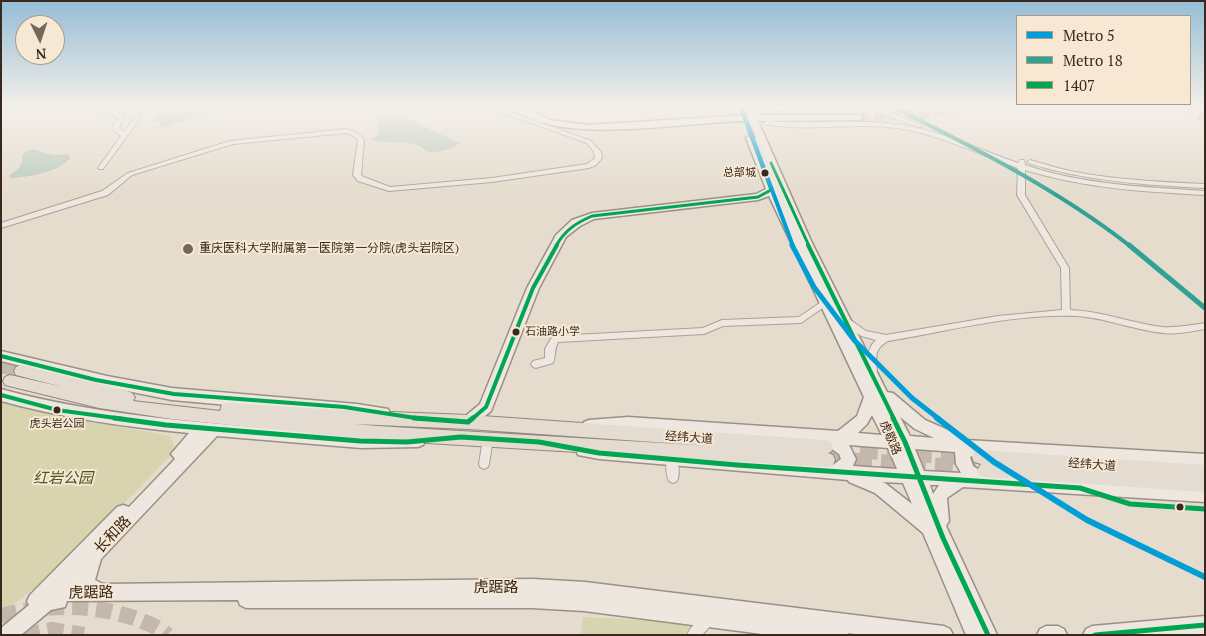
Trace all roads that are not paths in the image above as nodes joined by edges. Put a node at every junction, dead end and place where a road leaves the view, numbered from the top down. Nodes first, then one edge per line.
1 (125, 136) edge
2 (287, 137) edge
3 (359, 137) edge
4 (574, 137) edge
5 (754, 137) edge
6 (758, 137) edge
7 (767, 137) edge
8 (937, 137) edge
9 (950, 137) edge
10 (769, 160) junction
11 (1022, 163) junction
12 (101, 168) dead end
13 (1205, 186) edge
14 (771, 190) junction
15 (1205, 193) edge
16 (780, 211) junction
17 (1, 226) edge
18 (824, 303) junction
19 (1066, 313) junction
20 (843, 318) junction
21 (1205, 326) edge
22 (886, 338) junction
23 (1, 356) edge
24 (536, 364) dead end
25 (872, 373) junction
26 (876, 393) junction
27 (1, 395) edge
28 (428, 420) junction
29 (468, 422) junction
30 (500, 424) junction
31 (208, 429) junction
32 (461, 437) junction
33 (842, 437) junction
34 (488, 439) junction
35 (899, 441) junction
36 (538, 442) junction
37 (828, 454) junction
38 (672, 460) junction
39 (1205, 461) edge
40 (484, 464) dead end
41 (982, 464) junction
42 (1205, 472) edge
43 (913, 477) junction
44 (673, 478) dead end
45 (961, 480) junction
46 (1205, 484) edge
47 (1205, 495) edge
48 (928, 527) junction
49 (944, 538) junction
50 (110, 539) junction
51 (110, 592) junction
52 (47, 597) junction
53 (710, 618) junction
54 (1205, 625) edge
55 (1, 629) edge
56 (7, 635) edge
57 (693, 635) edge
58 (840, 635) edge
59 (944, 635) edge
60 (975, 635) edge
61 (988, 635) edge
62 (1046, 635) edge
63 (1058, 635) edge
64 (1092, 635) edge

1 - 12 street
2 - 17 street
3 - 4 street
5 - 14 street, 虎歇路
6 - 10 street, 虎歇路
7 - 10 street
8 - 11 street
9 - 11 street
10 - 20 street, 虎歇路
11 - 13 street
11 - 15 street
11 - 19 street
14 - 16 street, 虎歇路
14 - 29 street
16 - 18 street, 虎歇路
16 - 30 street
18 - 24 street
18 - 26 street, 虎歇路
19 - 21 street
19 - 22 street
20 - 22 street
20 - 25 street, 虎歇路
22 - 25 street
23 - 28 street
25 - 26 street, 虎歇路
26 - 33 street
26 - 35 street, 虎歇路
26 - 41 street
27 - 31 street
28 - 29 main road, 经纬大道
28 - 32 main road, 经纬大道
29 - 30 main road, 经纬大道
30 - 37 main road, 经纬大道
31 - 32 street
31 - 50 street, 长和路
31 - 52 street, 长和路
32 - 34 main road
33 - 35 street
33 - 37 street
34 - 36 main road
34 - 40 street
35 - 41 street
35 - 43 street, 虎歇路
36 - 37 main road
36 - 38 street
37 - 38 street
37 - 43 street
37 - 48 street
38 - 44 street
39 - 41 street
41 - 42 main road, 经纬大道
41 - 45 street
41 - 46 main road, 经纬大道
41 - 47 street
43 - 45 street
43 - 48 street, 虎歇路
43 - 49 street, 虎歇路
45 - 49 street
48 - 60 street, 虎歇路
49 - 61 street, 虎歇路
50 - 51 street
50 - 52 street, 长和路
51 - 52 street, 虎踞路
51 - 59 street, 虎踞路
52 - 53 street, 虎踞路
52 - 55 street, 长和路
52 - 56 street, 长和路
53 - 57 street
53 - 58 street, 虎踞路
54 - 64 street
62 - 63 street

